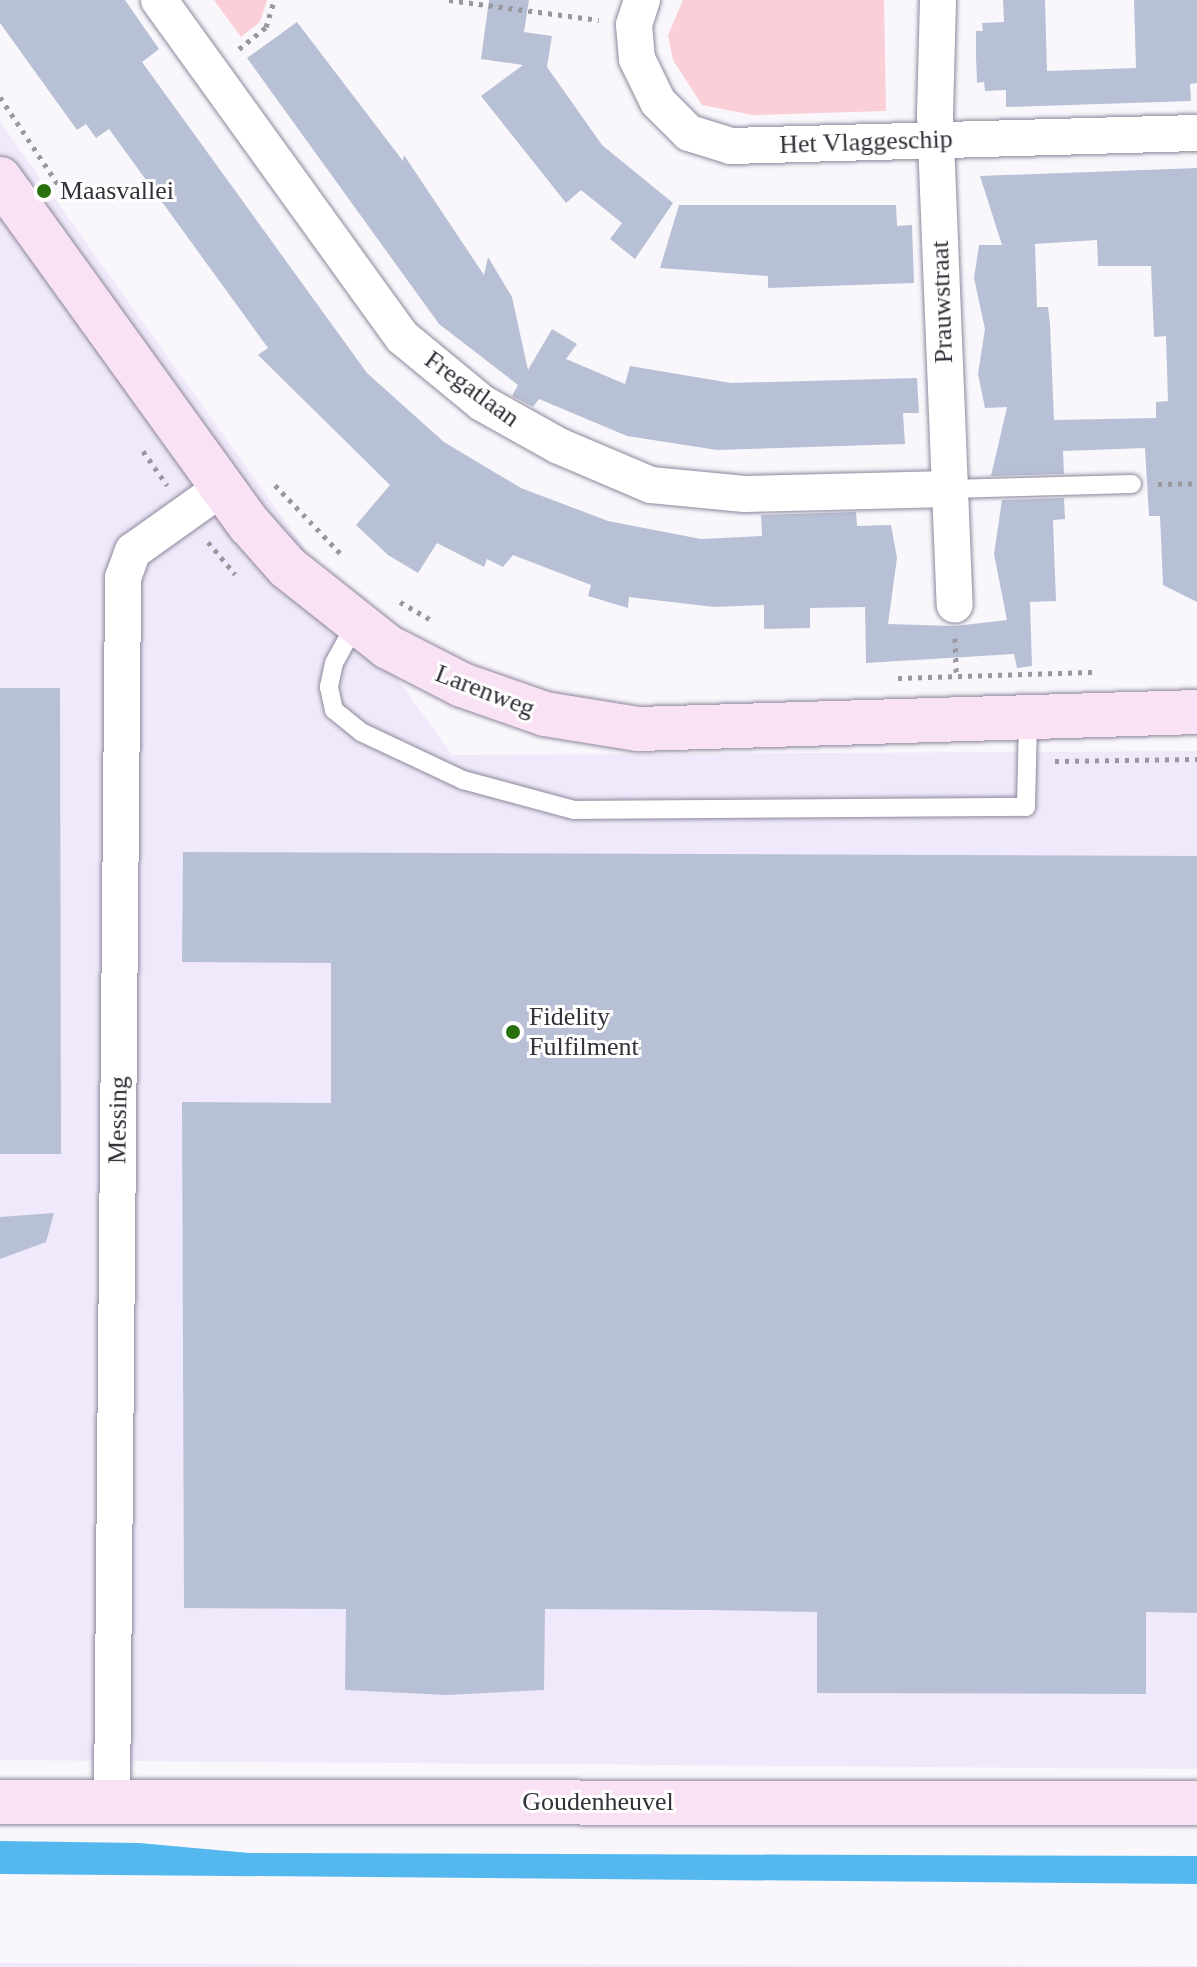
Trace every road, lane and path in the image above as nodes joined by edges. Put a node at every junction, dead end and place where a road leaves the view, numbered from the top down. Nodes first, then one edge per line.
1 (159, 0) edge
2 (274, 0) edge
3 (449, 0) edge
4 (938, 0) edge
5 (638, 12) edge
6 (212, 71) junction
7 (0, 97) edge
8 (1197, 133) edge
9 (936, 140) junction
10 (0, 179) edge
11 (72, 204) dead end
12 (132, 437) dead end
13 (265, 474) dead end
14 (1197, 483) edge
15 (1132, 484) joint
16 (223, 487) junction
17 (949, 489) junction
18 (187, 513) junction
19 (346, 559) dead end
20 (245, 583) dead end
21 (390, 596) dead end
22 (955, 605) dead end
23 (355, 625) junction
24 (440, 625) dead end
25 (1107, 671) dead end
26 (894, 678) dead end
27 (1197, 712) edge
28 (1028, 719) junction
29 (1197, 759) edge
30 (1028, 761) junction
31 (112, 1801) junction
32 (0, 1802) edge
33 (1197, 1803) edge

1 - 6 street, Fregatlaan
2 - 6 path
3 - 5 path
4 - 9 street, Prauwstraat
5 - 9 street, Het Vlaggeschip
6 - 17 street, Fregatlaan
7 - 11 path
8 - 9 street, Het Vlaggeschip
9 - 17 street, Prauwstraat
10 - 16 street, Larenweg
12 - 18 path
13 - 19 path
14 - 15 path
15 - 17 lane
16 - 18 street, Messing
16 - 23 street, Larenweg
17 - 22 street, Prauwstraat
18 - 20 path
18 - 31 street, Messing
21 - 24 path
23 - 28 street, Larenweg
23 - 30 lane
25 - 26 path
27 - 28 street, Larenweg
28 - 30 lane
29 - 30 path
31 - 32 street, Goudenheuvel
31 - 33 street, Goudenheuvel

